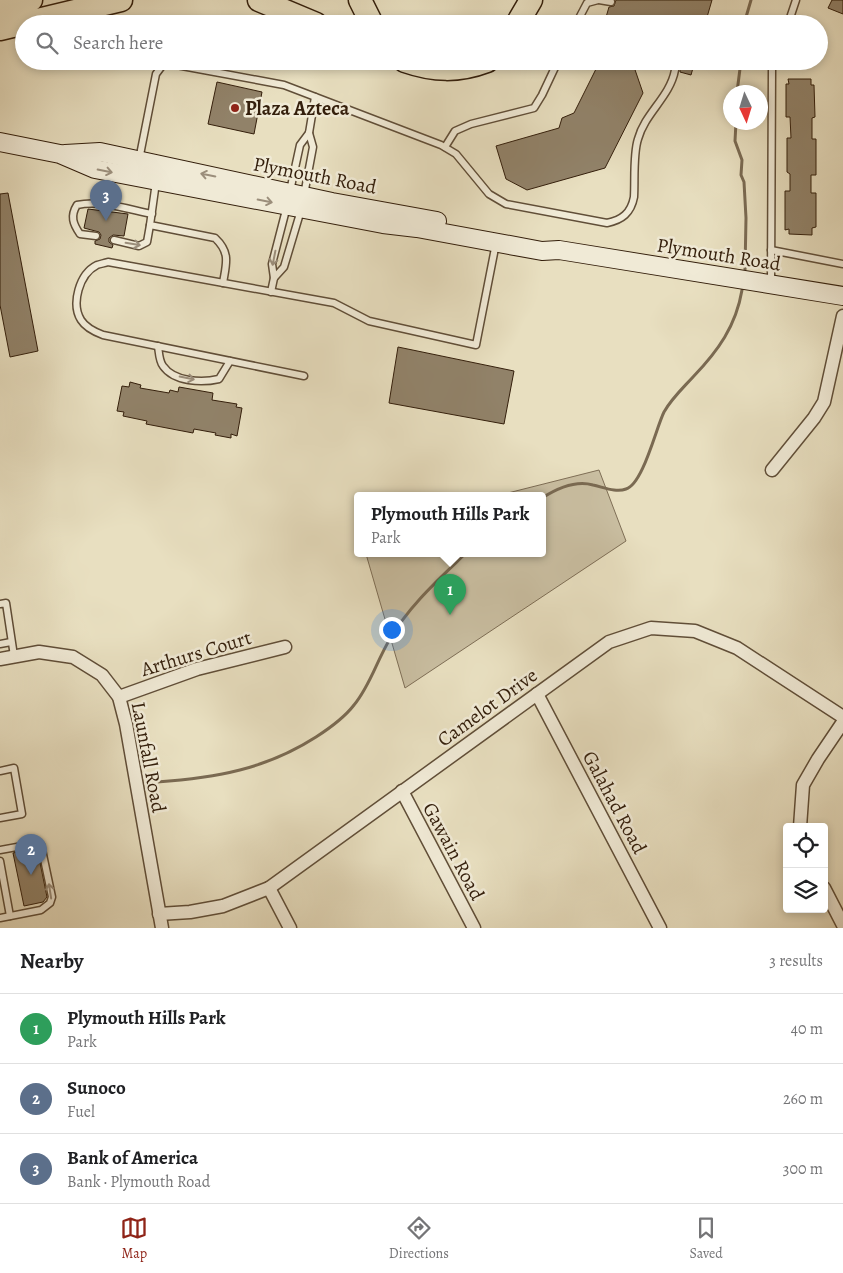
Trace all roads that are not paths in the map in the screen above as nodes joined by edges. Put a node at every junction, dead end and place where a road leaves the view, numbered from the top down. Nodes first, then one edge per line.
1 (30, 0) edge
2 (121, 0) edge
3 (259, 0) edge
4 (360, 0) edge
5 (530, 0) edge
6 (543, 0) edge
7 (598, 0) edge
8 (796, 0) edge
9 (610, 2) dead end
10 (0, 9) edge
11 (58, 15) edge
12 (295, 15) edge
13 (368, 15) edge
14 (522, 15) edge
15 (536, 15) edge
16 (581, 15) edge
17 (791, 15) edge
18 (15, 25) edge
19 (0, 29) edge
20 (159, 70) edge
21 (204, 70) edge
22 (554, 70) edge
23 (675, 70) dead end
24 (772, 70) edge
25 (315, 97) junction
26 (308, 133) junction
27 (0, 142) edge
28 (445, 147) junction
29 (60, 154) junction
30 (139, 161) junction
31 (157, 181) junction
32 (296, 200) junction
33 (152, 214) junction
34 (150, 225) junction
35 (96, 236) dead end
36 (114, 240) dead end
37 (496, 243) junction
38 (559, 250) junction
39 (771, 250) junction
40 (843, 264) edge
41 (274, 278) junction
42 (223, 283) junction
43 (771, 284) junction
44 (271, 292) junction
45 (843, 296) edge
46 (843, 316) edge
47 (158, 346) junction
48 (230, 361) junction
49 (304, 376) dead end
50 (772, 470) dead end
51 (0, 604) edge
52 (11, 642) junction
53 (0, 644) edge
54 (285, 647) dead end
55 (14, 656) junction
56 (0, 660) edge
57 (537, 694) junction
58 (119, 697) junction
59 (843, 717) edge
60 (843, 722) edge
61 (0, 771) edge
62 (402, 791) junction
63 (0, 818) edge
64 (800, 823) edge
65 (0, 850) edge
66 (0, 861) edge
67 (269, 888) junction
68 (828, 896) edge
69 (159, 914) junction
70 (10, 916) junction
71 (0, 918) edge
72 (843, 925) edge
73 (162, 928) edge
74 (290, 928) edge
75 (474, 928) edge
76 (660, 928) edge

1 - 10 highway
2 - 11 highway
3 - 12 highway
4 - 13 highway
5 - 14 highway
6 - 15 highway
7 - 9 lane
7 - 16 lane
8 - 17 lane
18 - 19 highway
20 - 30 lane
21 - 25 lane
22 - 28 lane
23 - 28 lane
24 - 39 lane
25 - 26 lane
25 - 28 lane
26 - 32 lane
26 - 32 lane
27 - 29 main road, Plymouth Road
29 - 30 main road, Plymouth Road
29 -> 31 main road, Plymouth Road
32 -> 30 main road, Plymouth Road
31 -> 32 main road, Plymouth Road
31 - 33 lane
32 - 37 main road, Plymouth Road
32 - 38 main road, Plymouth Road
32 -> 41 lane
32 - 41 lane
33 - 34 lane
33 - 35 lane
36 -> 34 lane
34 - 42 lane
37 - 38 main road, Plymouth Road
37 - 44 lane
38 - 43 main road, Plymouth Road
39 - 40 lane
39 - 43 lane
41 - 44 lane
42 - 44 lane
42 - 47 lane
43 - 45 main road, Plymouth Road
46 - 50 street
47 - 48 lane
47 -> 48 lane
48 - 49 lane
51 - 52 lane
52 - 53 lane
52 - 55 lane
54 - 58 street, Arthurs Court
55 - 56 street, Launfall Road
55 - 58 street, Launfall Road
57 - 59 street, Camelot Drive
57 - 62 street, Camelot Drive
57 - 76 street, Galahad Road
58 - 69 street, Launfall Road
60 - 64 street
61 - 63 lane
62 - 67 street, Camelot Drive
62 - 75 street, Gawain Road
70 -> 65 lane
66 - 70 lane
67 - 69 street, Camelot Drive
67 - 74 street
68 - 72 street
69 - 73 street, Launfall Road
70 - 71 lane

